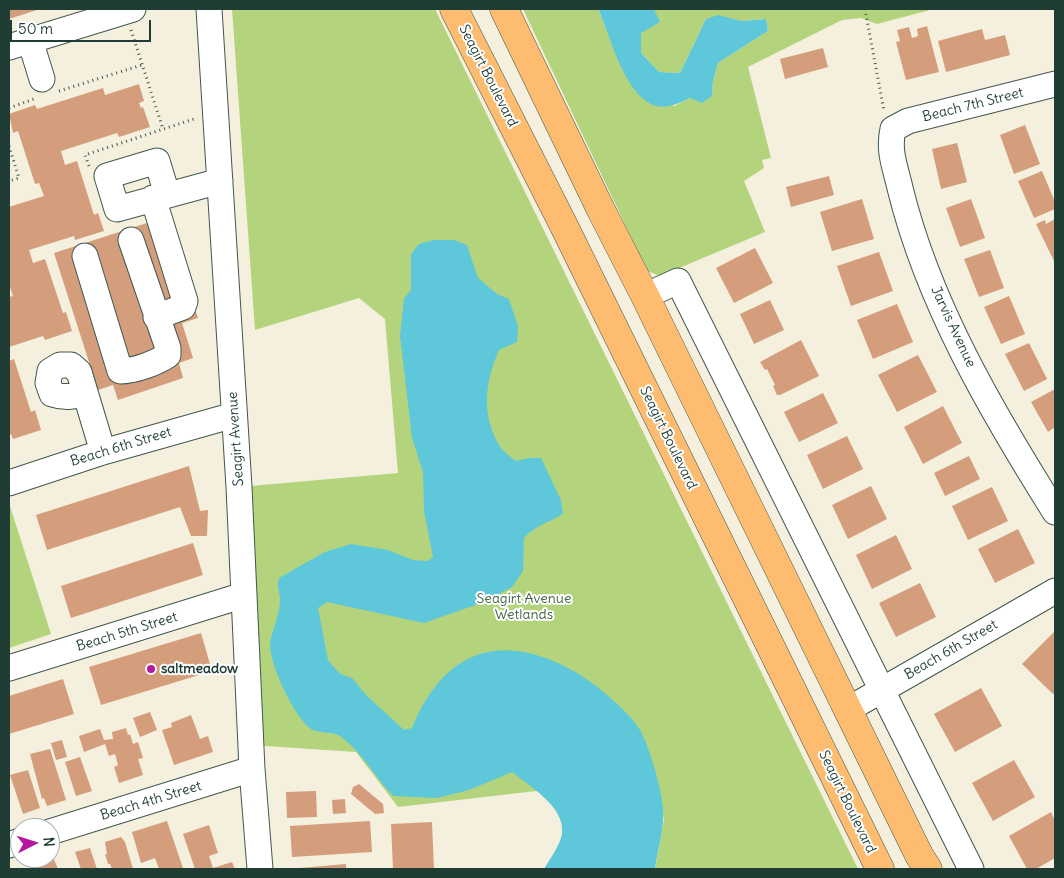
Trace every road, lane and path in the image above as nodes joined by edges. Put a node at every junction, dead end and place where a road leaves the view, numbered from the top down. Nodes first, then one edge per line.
1 (209, 9) edge
2 (454, 9) edge
3 (504, 9) edge
4 (865, 9) edge
5 (127, 15) edge
6 (20, 43) edge
7 (142, 65) junction
8 (1055, 85) edge
9 (44, 90) junction
10 (9, 108) edge
11 (163, 129) dead end
12 (893, 129) junction
13 (9, 146) edge
14 (14, 162) junction
15 (9, 163) edge
16 (9, 181) edge
17 (220, 181) junction
18 (131, 240) dead end
19 (84, 256) dead end
20 (646, 296) junction
21 (156, 317) junction
22 (87, 384) dead end
23 (234, 414) junction
24 (103, 452) junction
25 (9, 483) edge
26 (1055, 512) edge
27 (1055, 591) edge
28 (244, 595) junction
29 (9, 668) edge
30 (882, 690) junction
31 (847, 710) junction
32 (252, 769) junction
33 (60, 829) edge
34 (924, 865) edge
35 (260, 869) edge
36 (880, 869) edge
37 (972, 869) edge

1 - 17 street, Seagirt Avenue
2 - 36 main road, Seagirt Boulevard
3 - 20 main road
4 - 12 path
5 - 6 street
5 - 7 path
6 - 9 street
7 - 9 path
7 - 11 path
8 - 12 street, Beach 7th Street
9 - 10 path
12 - 26 street, Jarvis Avenue
13 - 14 path
14 - 15 path
14 - 16 path
17 - 21 street
17 - 23 street, Seagirt Avenue
18 - 21 street
19 - 21 street
20 - 30 street
20 - 31 main road
22 - 24 street
23 - 24 street, Beach 6th Street
23 - 28 street, Seagirt Avenue
24 - 25 street, Beach 6th Street
27 - 30 street, Beach 6th Street
28 - 29 street, Beach 5th Street
28 - 32 street, Seagirt Avenue
30 - 31 street, Beach 6th Street
30 - 37 street
31 - 34 main road
32 - 33 street, Beach 4th Street
32 - 35 street, Seagirt Avenue

